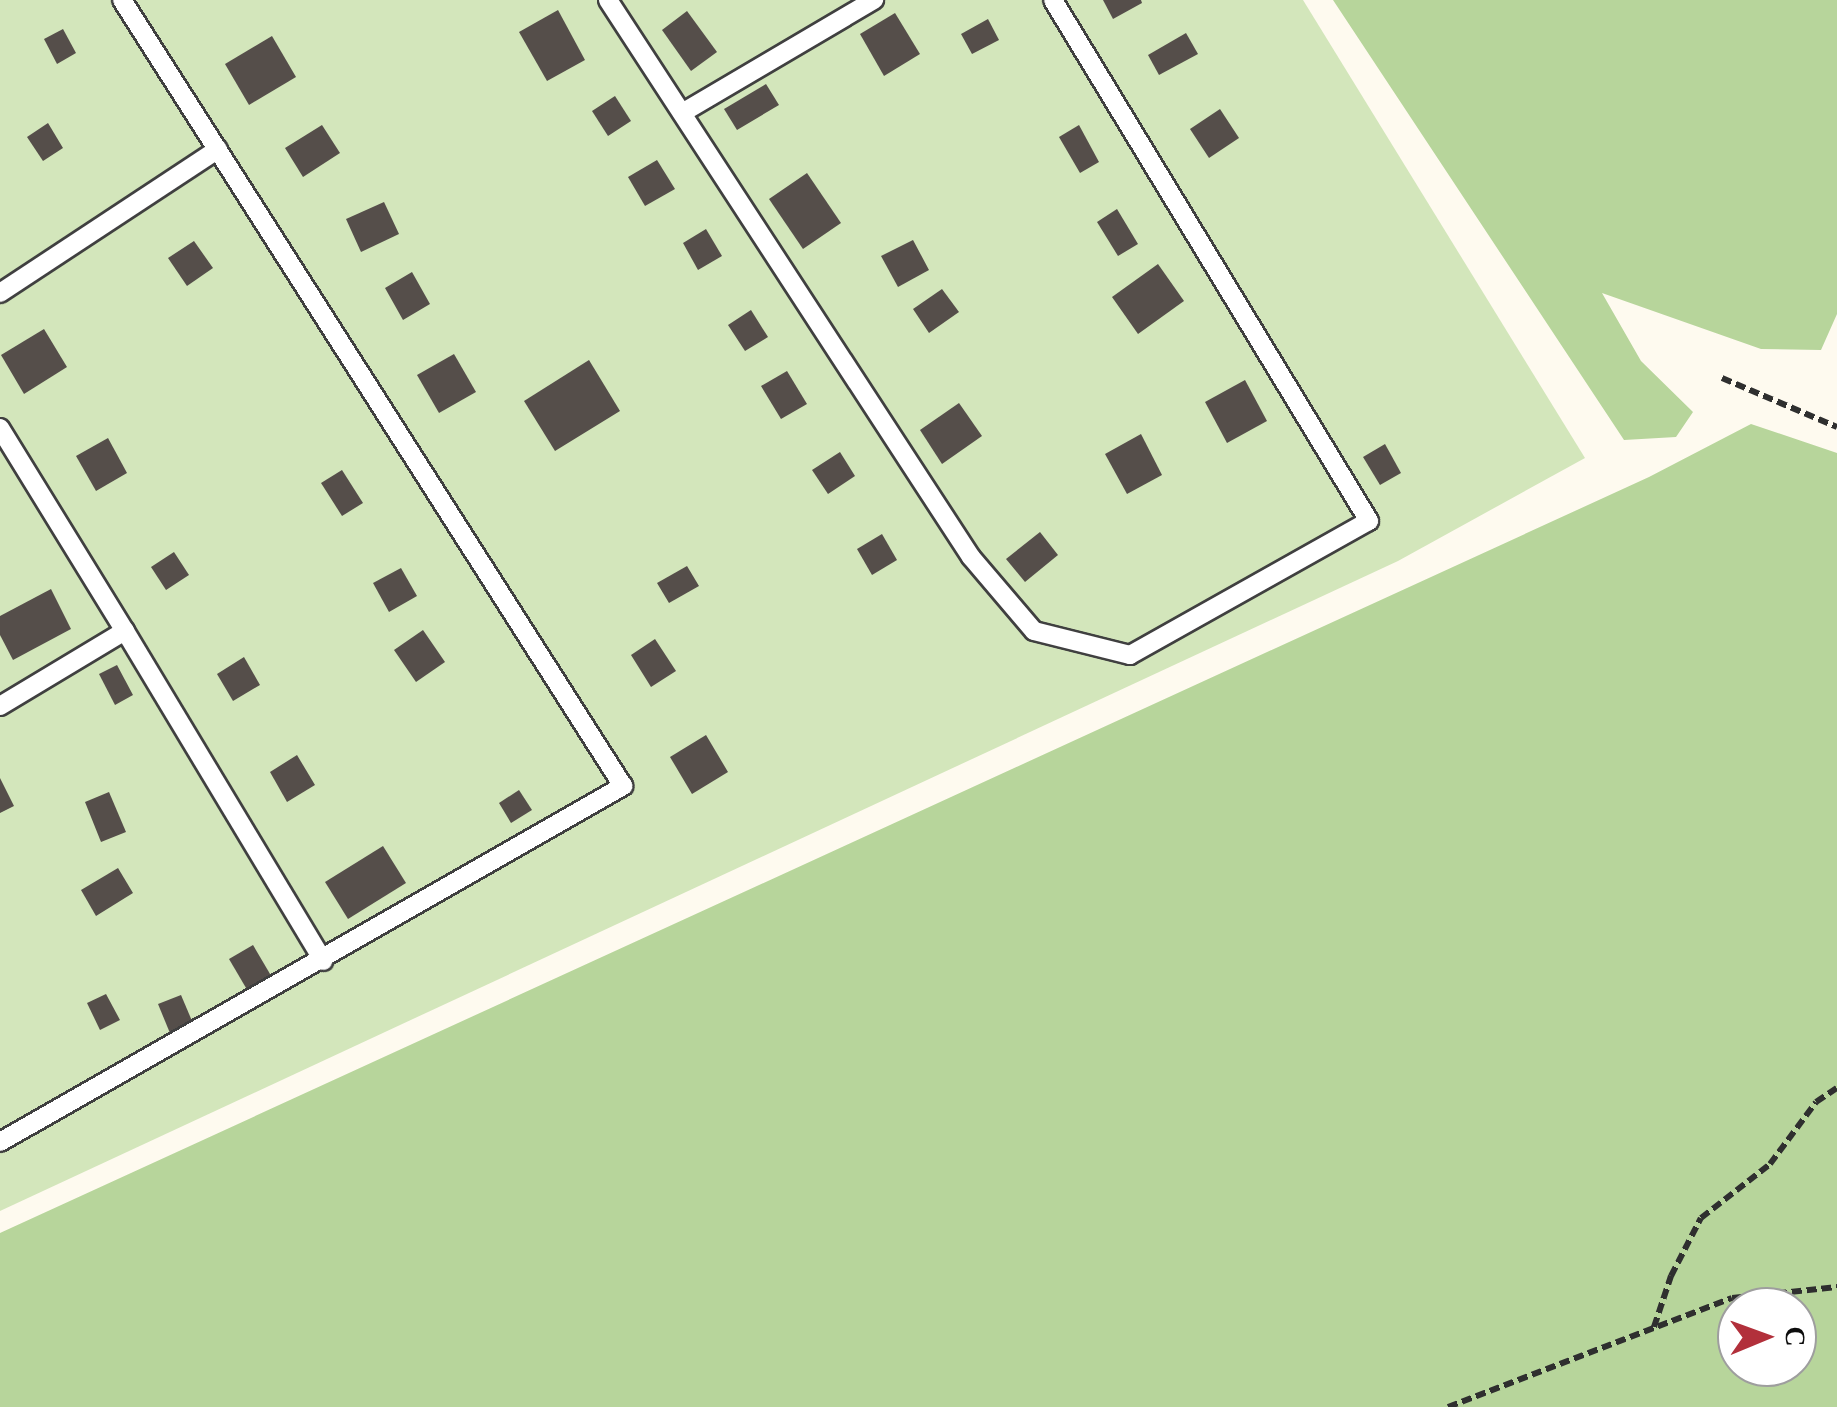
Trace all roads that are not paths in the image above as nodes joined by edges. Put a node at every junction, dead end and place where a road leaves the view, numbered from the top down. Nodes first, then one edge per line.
1 (122, 0) edge
2 (608, 0) edge
3 (874, 0) edge
4 (1054, 0) edge
5 (682, 113) junction
6 (218, 149) junction
7 (0, 294) edge
8 (0, 428) edge
9 (126, 631) junction
10 (0, 706) edge
11 (322, 961) junction
12 (0, 1142) edge

1 - 6 lane
2 - 5 lane
3 - 5 lane
4 - 5 lane
6 - 7 lane
6 - 11 lane
8 - 9 lane
9 - 10 lane
9 - 11 lane
11 - 12 lane

